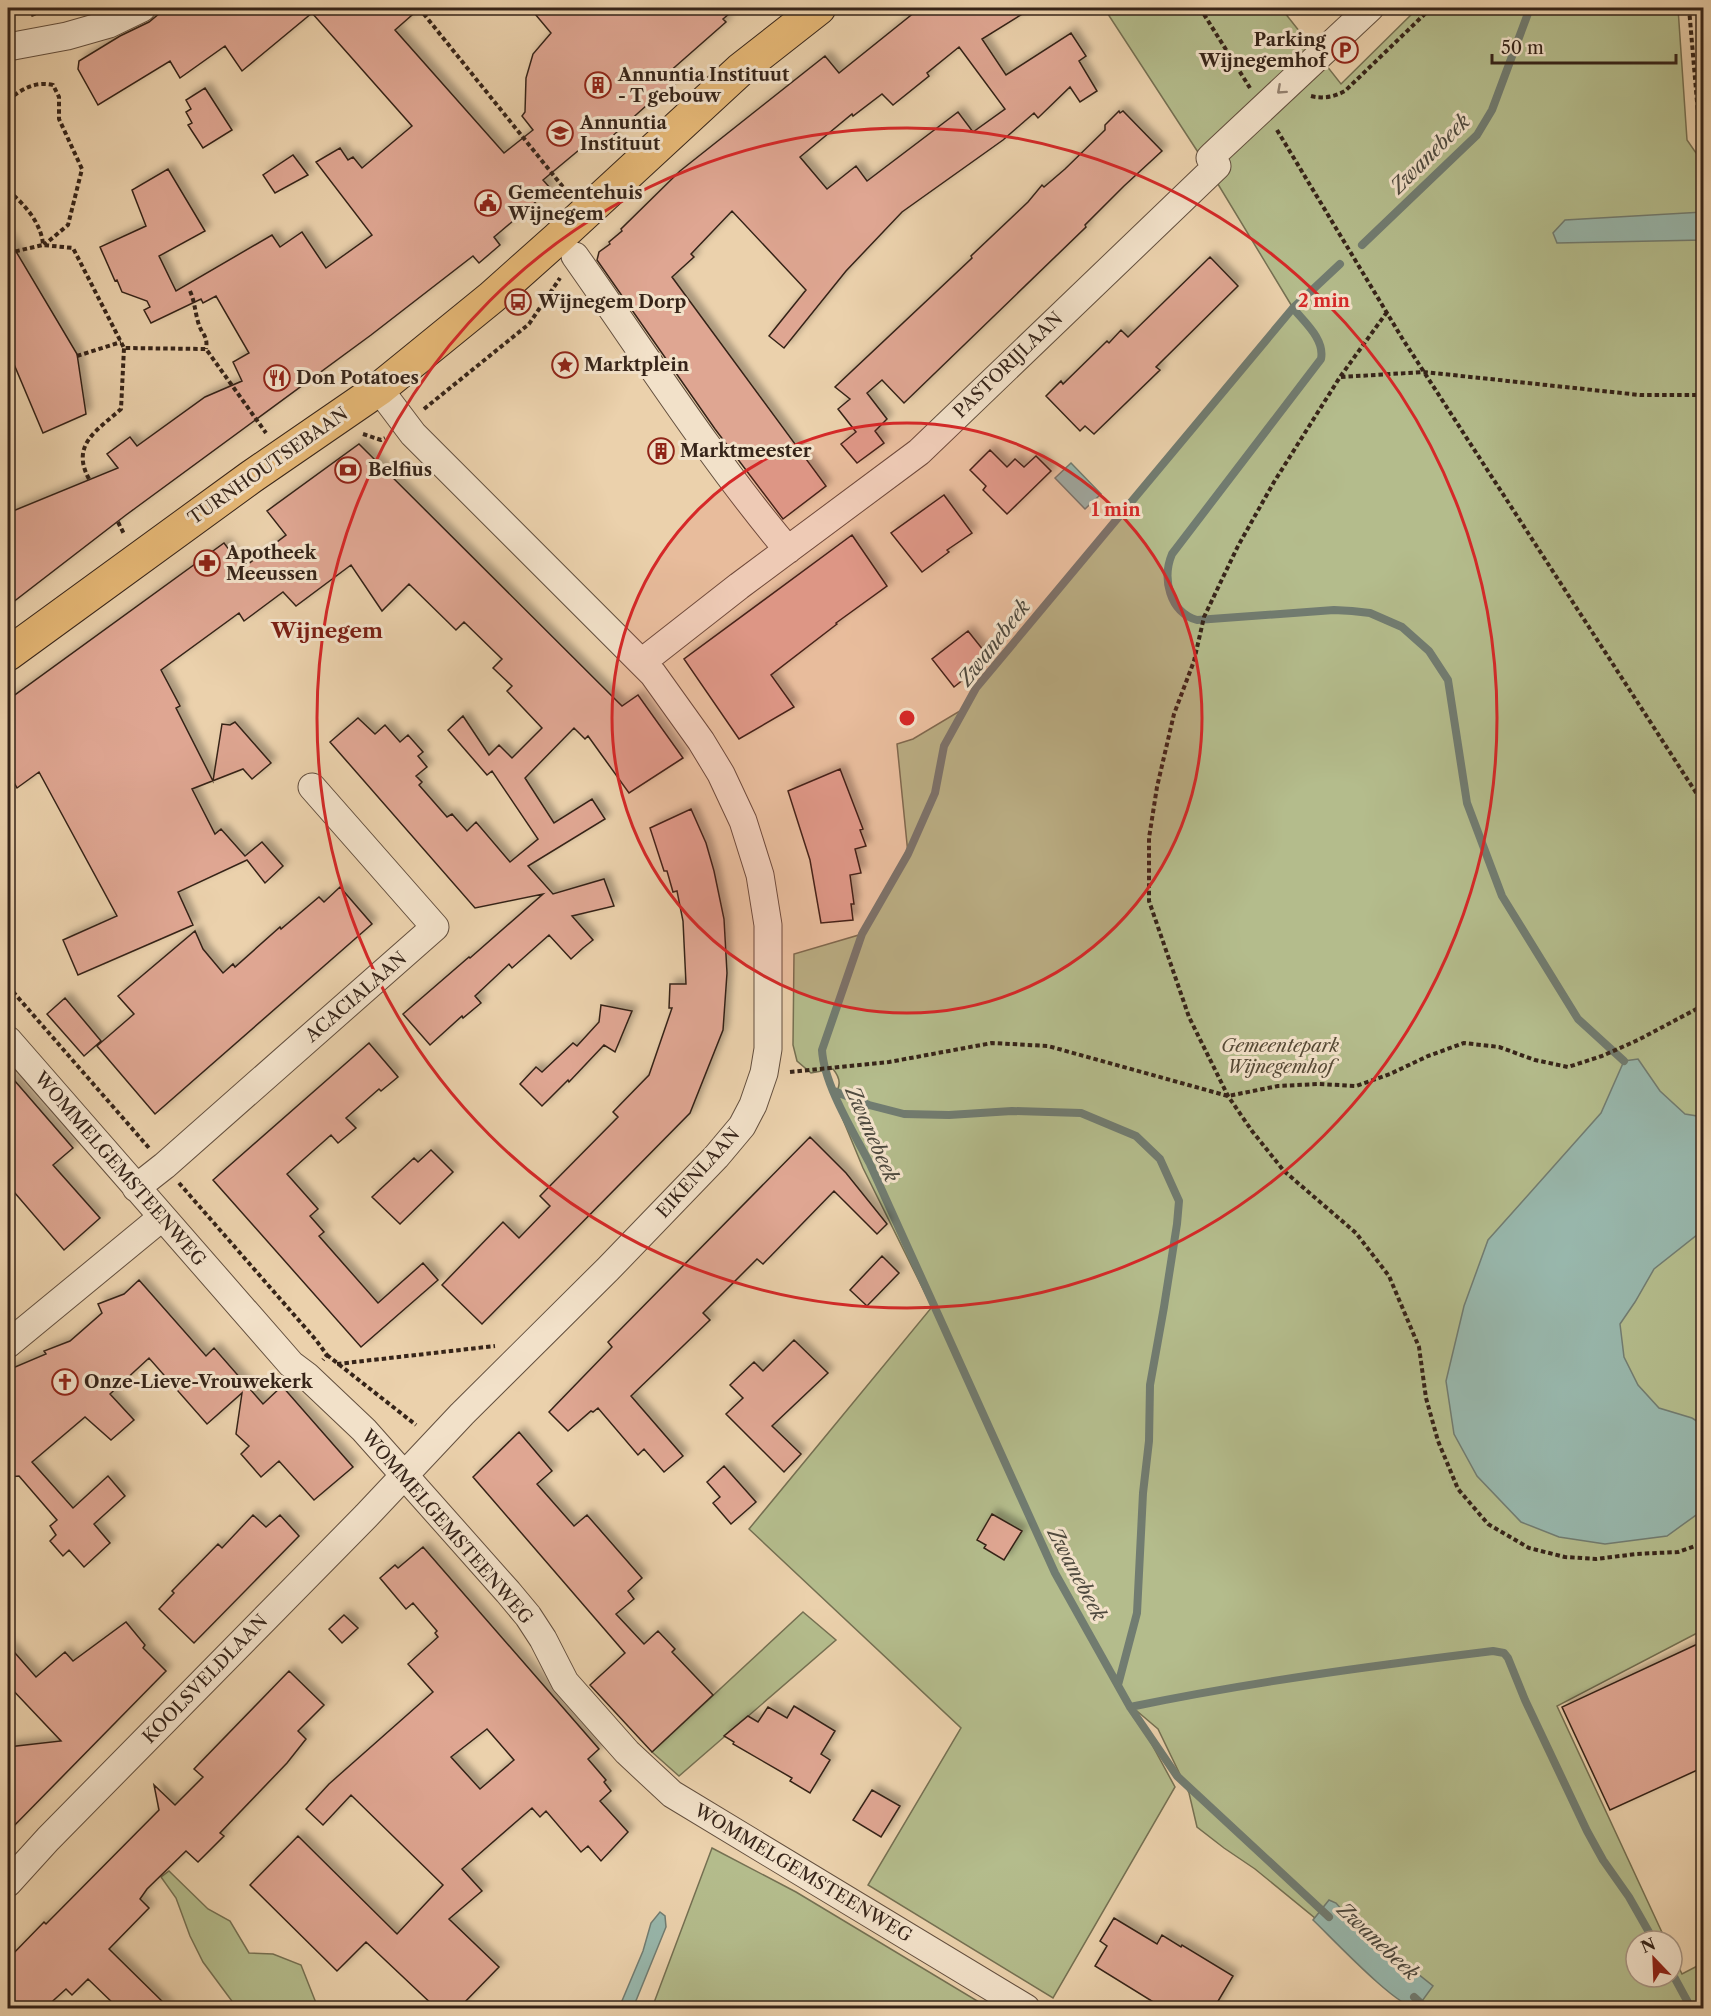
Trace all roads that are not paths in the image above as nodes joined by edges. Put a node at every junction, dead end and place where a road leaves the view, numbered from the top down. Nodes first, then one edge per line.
1 (142, 8) edge
2 (819, 8) edge
3 (1370, 8) edge
4 (8, 47) edge
5 (575, 256) road end
6 (379, 389) junction
7 (788, 550) junction
8 (8, 654) edge
9 (642, 662) junction
10 (312, 787) dead end
11 (8, 1040) edge
12 (136, 1188) junction
13 (161, 1218) junction
14 (8, 1344) edge
15 (403, 1476) junction
16 (8, 1883) edge
17 (1026, 2008) edge

1 - 4 street
2 - 6 main road, TURNHOUTSEBAAN
3 -> 7 street, PASTORIJLAAN
5 - 7 street
6 - 8 main road, TURNHOUTSEBAAN
6 - 9 street
7 - 9 street
9 - 15 street, EIKENLAAN
10 - 12 street, ACACIALAAN
11 - 12 street, WOMMELGEMSTEENWEG
12 - 13 street, WOMMELGEMSTEENWEG
13 - 14 street
13 - 15 street, WOMMELGEMSTEENWEG
15 - 16 street, KOOLSVELDLAAN
15 - 17 street, WOMMELGEMSTEENWEG

